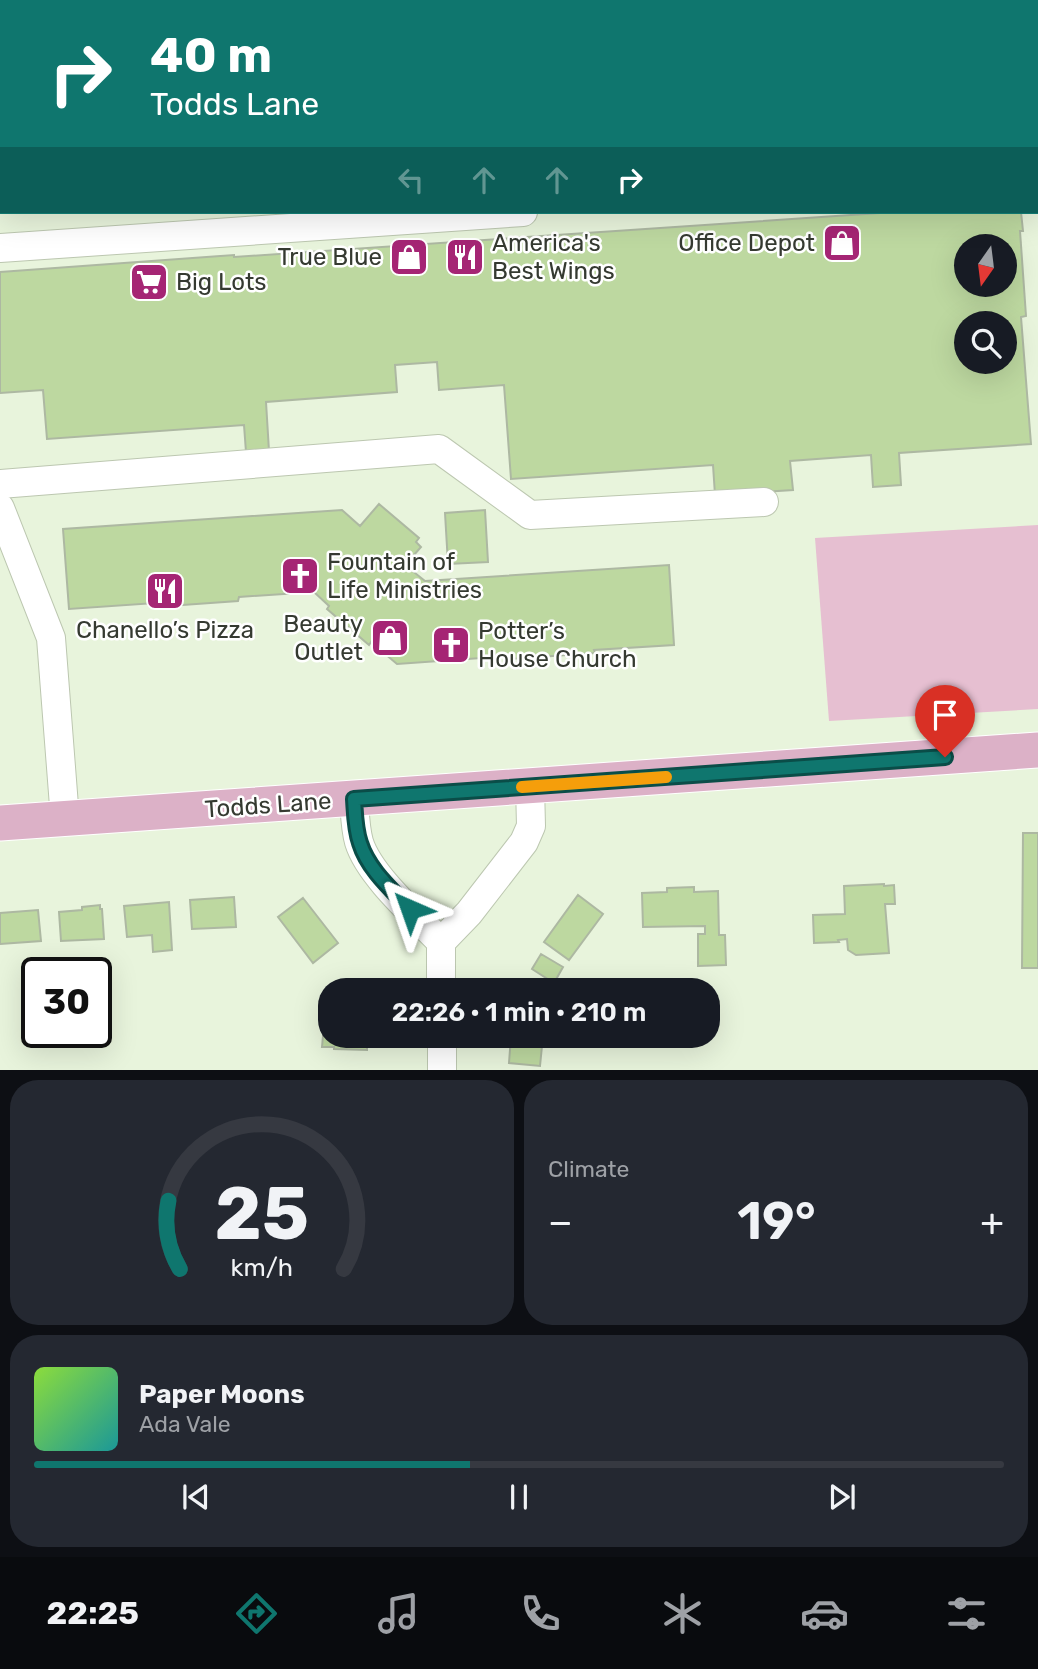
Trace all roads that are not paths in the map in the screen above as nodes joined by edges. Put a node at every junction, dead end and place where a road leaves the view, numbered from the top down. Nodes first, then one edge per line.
1 (457, 214) edge
2 (357, 217) edge
3 (0, 248) edge
4 (0, 484) edge
5 (764, 502) dead end
6 (0, 508) edge
7 (1038, 750) edge
8 (530, 786) junction
9 (354, 799) junction
10 (65, 819) junction
11 (0, 823) edge
12 (441, 942) junction
13 (441, 978) edge
14 (442, 1048) edge
15 (442, 1070) edge

1 - 2 street
2 - 3 street
4 - 5 street
6 - 10 street
7 - 8 main road, Todds Lane
8 - 9 main road, Todds Lane
8 - 12 street
9 - 10 main road, Todds Lane
9 - 12 street
10 - 11 main road, Todds Lane
12 - 13 street
14 - 15 street

